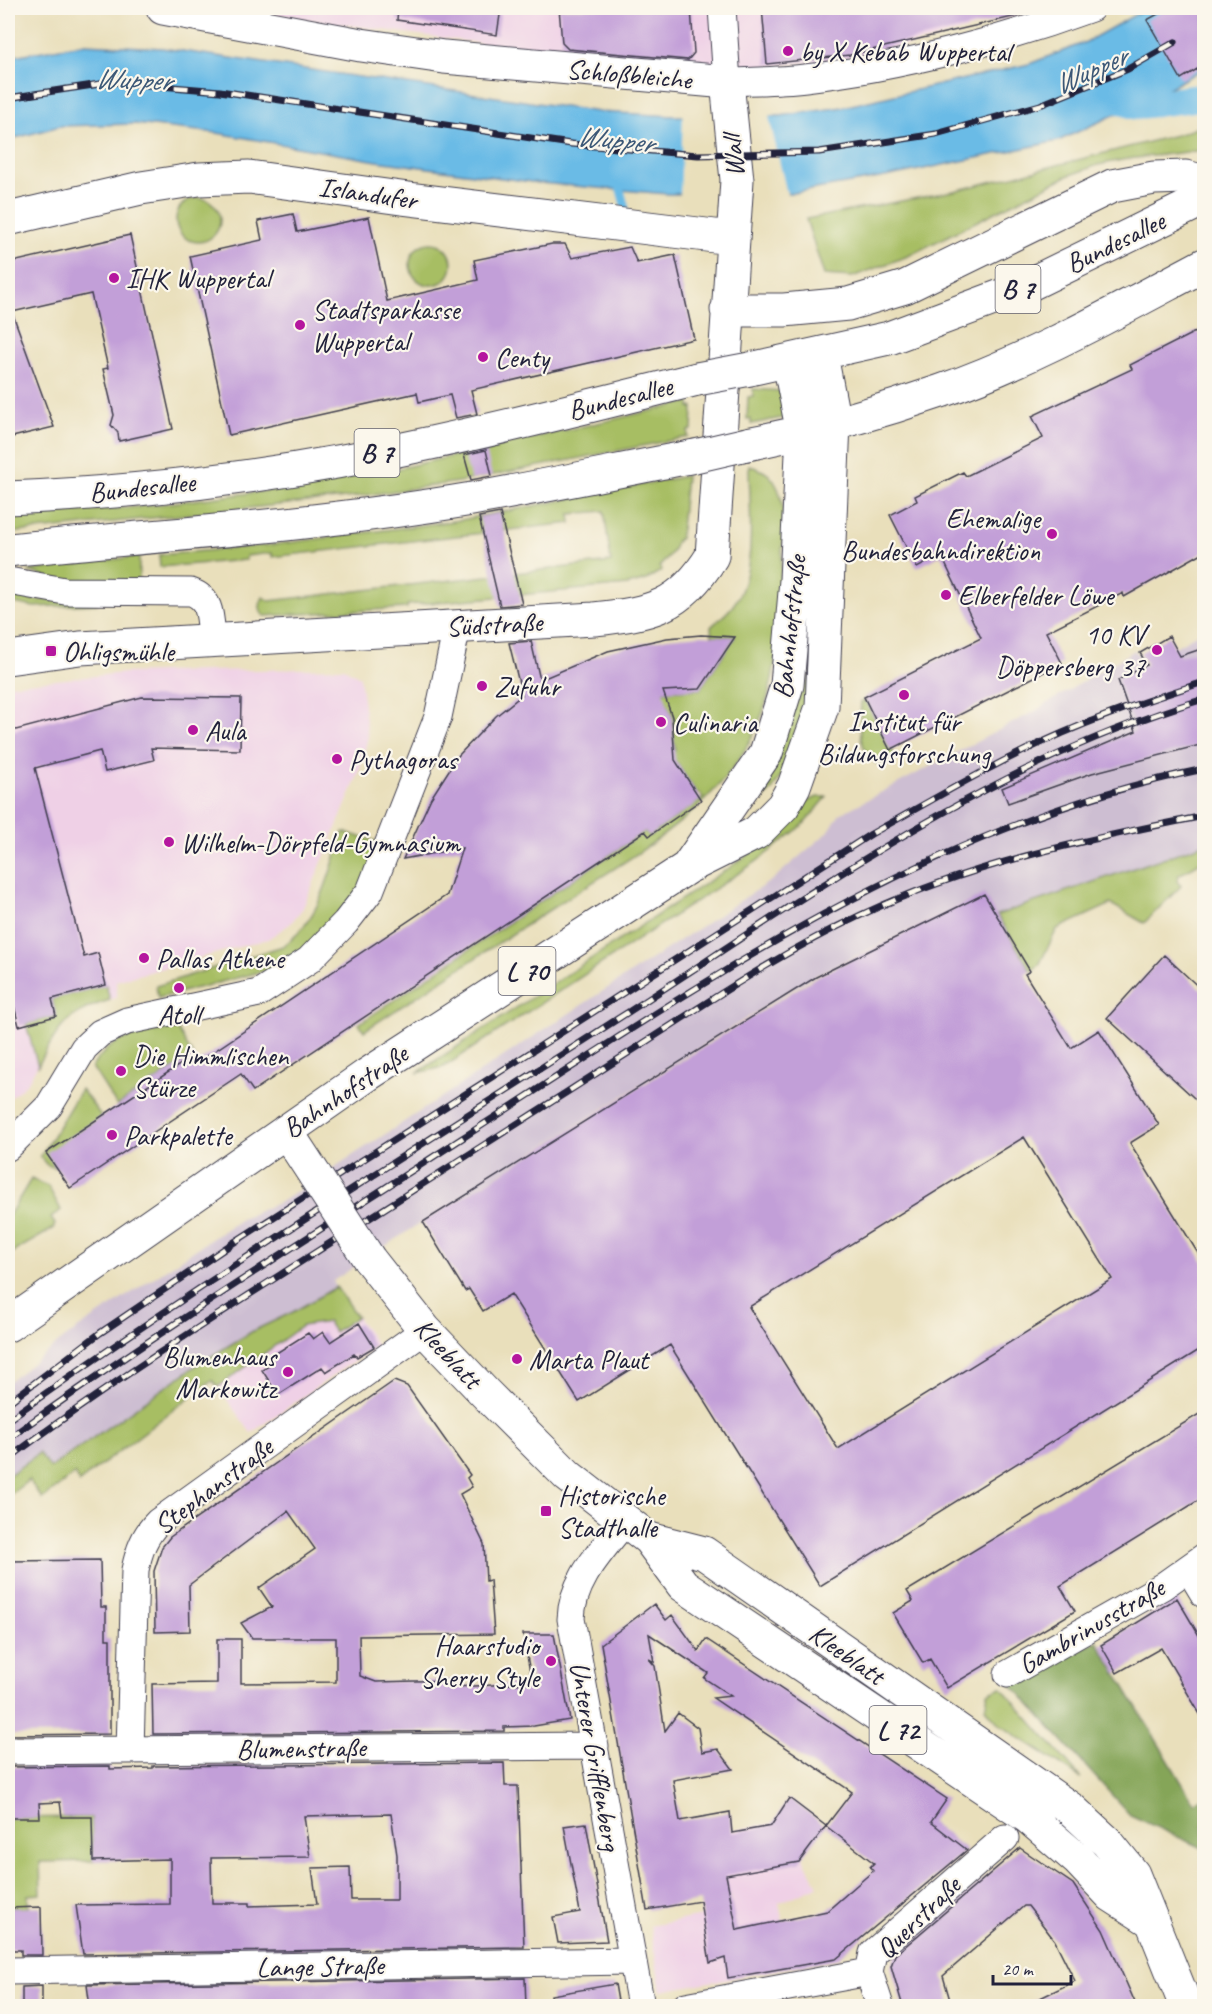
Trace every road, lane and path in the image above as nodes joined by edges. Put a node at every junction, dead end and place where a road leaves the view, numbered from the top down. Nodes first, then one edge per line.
1 (163, 8) edge
2 (722, 8) edge
3 (1091, 8) edge
4 (728, 89) junction
5 (1204, 182) edge
6 (1204, 199) edge
7 (8, 219) edge
8 (732, 227) junction
9 (1204, 266) edge
10 (727, 310) junction
11 (821, 355) junction
12 (789, 362) junction
13 (834, 423) junction
14 (803, 433) junction
15 (8, 498) edge
16 (8, 550) edge
17 (8, 581) edge
18 (457, 627) junction
19 (212, 639) junction
20 (8, 658) edge
21 (688, 867) junction
22 (286, 1131) junction
23 (8, 1147) edge
24 (8, 1325) edge
25 (425, 1330) junction
26 (637, 1530) junction
27 (1197, 1563) edge
28 (1204, 1594) edge
29 (1008, 1674) dead end
30 (595, 1746) junction
31 (130, 1750) junction
32 (8, 1751) edge
33 (1005, 1838) dead end
34 (632, 1961) junction
35 (8, 1971) edge
36 (869, 1972) junction
37 (641, 2007) edge
38 (686, 2007) edge
39 (880, 2007) edge
40 (1186, 2007) edge

1 - 4 main road, Schloßbleiche
2 - 4 street, Wall
3 - 4 street, Schloßbleiche
4 - 8 main road, Wall
5 - 10 main road
6 - 11 main road, Bundesallee / B 7
7 - 8 main road, Islandufer
8 - 10 main road
9 - 13 main road, Bundesallee / B 7
10 - 18 main road, Südstraße
11 - 12 main road, Bundesallee / B 7
11 - 13 main road, Bahnhofstraße / L 70
12 - 14 main road, Bahnhofstraße / L 70
12 - 15 main road, Bundesallee / B 7, bridge
13 - 14 main road, Bundesallee / B 7
13 - 21 main road, Bahnhofstraße / L 70
14 - 16 main road, Bundesallee / B 7, bridge
14 - 21 main road, Bahnhofstraße / L 70
17 - 19 street
18 - 19 main road, Südstraße
18 - 23 street
19 - 20 main road, Südstraße
21 - 22 main road, Bahnhofstraße / L 70
22 - 24 main road, Bahnhofstraße / L 70
22 - 25 main road, Kleeblatt / L 72, bridge
25 - 26 main road, Kleeblatt / L 72
25 - 31 street, Stephanstraße
26 - 30 street, Unterer Grifflenberg
26 - 40 main road, Kleeblatt / L 72
27 - 28 street
27 - 29 street, Gambrinusstraße
30 - 31 street, Blumenstraße
30 - 34 street, Unterer Grifflenberg
31 - 32 street, Blumenstraße
33 - 36 street, Querstraße
34 - 35 street, Lange Straße
34 - 37 street, Unterer Grifflenberg
36 - 38 street, Querstraße
36 - 39 street

